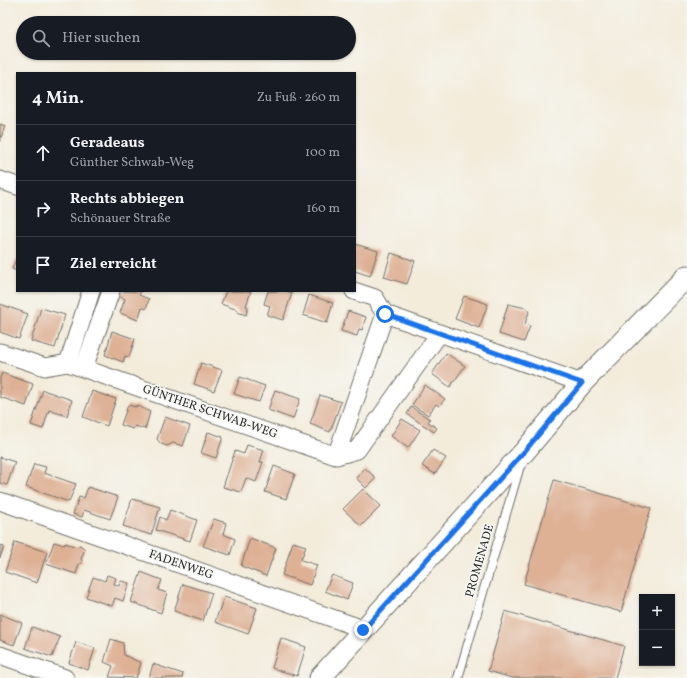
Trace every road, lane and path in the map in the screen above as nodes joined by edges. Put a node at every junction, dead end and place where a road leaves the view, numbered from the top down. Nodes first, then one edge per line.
1 (0, 180) edge
2 (16, 186) edge
3 (687, 276) edge
4 (91, 292) edge
5 (111, 292) edge
6 (356, 292) edge
7 (385, 314) junction
8 (440, 334) junction
9 (0, 352) edge
10 (68, 363) junction
11 (84, 368) junction
12 (582, 383) junction
13 (524, 452) junction
14 (336, 456) junction
15 (0, 501) edge
16 (363, 630) junction
17 (0, 655) edge
18 (65, 678) edge
19 (320, 678) edge
20 (458, 678) edge

1 - 2 street
3 - 12 street
4 - 10 street
5 - 11 street
6 - 7 street
7 - 8 street
7 - 14 street
8 - 12 street
8 - 14 street
9 - 10 street, GÜNTHER SCHWAB-WEG
10 - 11 street, GÜNTHER SCHWAB-WEG
11 - 14 street, GÜNTHER SCHWAB-WEG
12 - 13 street
13 - 16 street
13 - 20 lane, PROMENADE
15 - 16 street, FADENWEG
16 - 19 street
17 - 18 street

